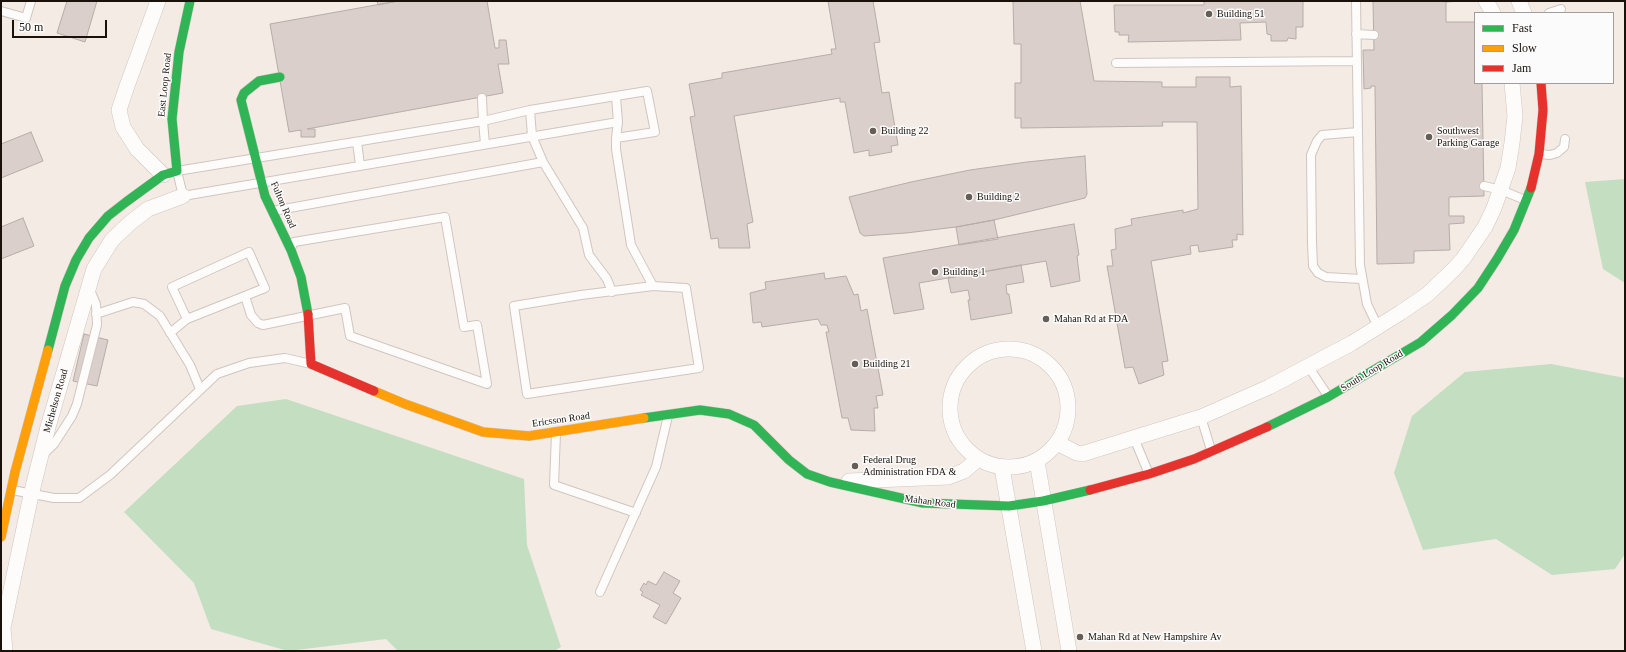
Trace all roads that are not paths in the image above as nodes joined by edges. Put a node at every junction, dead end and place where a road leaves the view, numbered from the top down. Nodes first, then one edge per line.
1 (31, 1) edge
2 (158, 1) edge
3 (190, 1) edge
4 (1356, 1) edge
5 (1486, 1) edge
6 (1518, 1) edge
7 (1561, 9) dead end
8 (1, 11) edge
9 (1492, 12) edge
10 (1524, 12) edge
11 (1552, 12) edge
12 (1356, 34) junction
13 (1374, 34) dead end
14 (1357, 62) junction
15 (1116, 63) dead end
16 (280, 78) dead end
17 (1512, 84) edge
18 (1541, 84) edge
19 (616, 96) junction
20 (482, 98) dead end
21 (530, 110) junction
22 (483, 121) junction
23 (618, 122) junction
24 (1358, 132) junction
25 (532, 136) junction
26 (616, 138) junction
27 (1565, 139) dead end
28 (357, 142) junction
29 (485, 144) junction
30 (1539, 154) junction
31 (255, 159) junction
32 (543, 162) junction
33 (360, 165) junction
34 (170, 173) junction
35 (261, 182) junction
36 (1484, 186) dead end
37 (1501, 190) junction
38 (183, 196) junction
39 (1527, 201) junction
40 (272, 211) junction
41 (291, 250) junction
42 (1361, 279) junction
43 (653, 286) junction
44 (89, 287) junction
45 (612, 292) junction
46 (245, 296) junction
47 (96, 314) junction
48 (308, 314) junction
49 (187, 319) junction
50 (1378, 327) junction
51 (64, 333) junction
52 (170, 333) junction
53 (311, 364) junction
54 (1308, 366) junction
55 (200, 389) junction
56 (1328, 397) junction
57 (729, 414) joint
58 (668, 415) junction
59 (1201, 417) junction
60 (556, 433) junction
61 (1134, 438) junction
62 (1057, 443) junction
63 (1211, 452) junction
64 (40, 457) junction
65 (978, 459) junction
66 (1037, 461) junction
67 (1002, 468) junction
68 (1149, 474) junction
69 (830, 482) junction
70 (11, 490) junction
71 (31, 495) junction
72 (1044, 501) junction
73 (1009, 506) junction
74 (636, 513) junction
75 (1, 537) edge
76 (600, 592) dead end
77 (5, 651) edge
78 (1034, 651) edge
79 (1069, 651) edge

1 - 8 lane
2 - 34 street
3 - 34 street, East Loop Road
4 - 12 lane
5 - 9 street
6 - 10 street
7 - 11 lane
12 - 13 lane
12 - 14 lane
14 - 15 lane
14 - 24 lane
16 - 31 street, Fulton Road
17 - 37 street
18 - 30 street, South Loop Road
19 - 21 lane
19 - 23 lane
19 - 26 lane
20 - 22 lane
21 - 22 lane
21 - 25 lane
22 - 28 lane
22 - 29 lane
23 - 25 lane
23 - 26 lane
24 - 42 lane
24 - 42 lane
25 - 29 lane
25 - 32 lane
26 - 43 lane
27 - 30 lane
28 - 31 lane
28 - 33 lane
29 - 33 lane
30 - 39 street, South Loop Road
31 - 34 lane
31 - 35 street, Fulton Road
32 - 40 lane
32 - 45 lane
33 - 35 lane
34 - 38 lane
34 - 51 street, Michelson Road
35 - 38 lane
35 - 40 street, Fulton Road
36 - 37 lane
37 - 39 lane
37 - 50 street
38 - 44 street, Michelson Road
39 - 56 street, South Loop Road
40 - 41 street, Fulton Road
41 - 48 street, Fulton Road
41 - 48 lane
42 - 50 lane
43 - 45 lane
43 - 45 lane
44 - 47 lane
44 - 51 street, Michelson Road
46 - 48 lane
46 - 49 lane
46 - 49 lane
47 - 52 lane
47 - 64 lane
48 - 53 street, Fulton Road
49 - 52 lane
50 - 54 street
51 - 64 street, Michelson Road
51 - 70 street, Michelson Road
52 - 55 lane
53 - 55 lane
53 - 60 street, Ericsson Road
54 - 56 lane
54 - 59 street
55 - 71 lane
56 - 63 street, South Loop Road
57 - 58 street, Ericsson Road
57 - 69 street, Mahan Road
58 - 60 street, Ericsson Road
58 - 74 lane
59 - 61 street
59 - 63 lane
60 - 74 lane
61 - 62 street
61 - 68 lane
62 - 65 street
62 - 66 street
63 - 68 street, South Loop Road
64 - 71 street, Michelson Road
65 - 67 street
65 - 69 street, Mahan Road
66 - 67 street
66 - 72 street
67 - 73 street
68 - 72 street, South Loop Road
69 - 73 street, Mahan Road
70 - 71 lane
70 - 75 street, Michelson Road
71 - 77 street, Michelson Road
72 - 73 street, Mahan Road
72 - 79 street
73 - 78 street
74 - 76 lane

